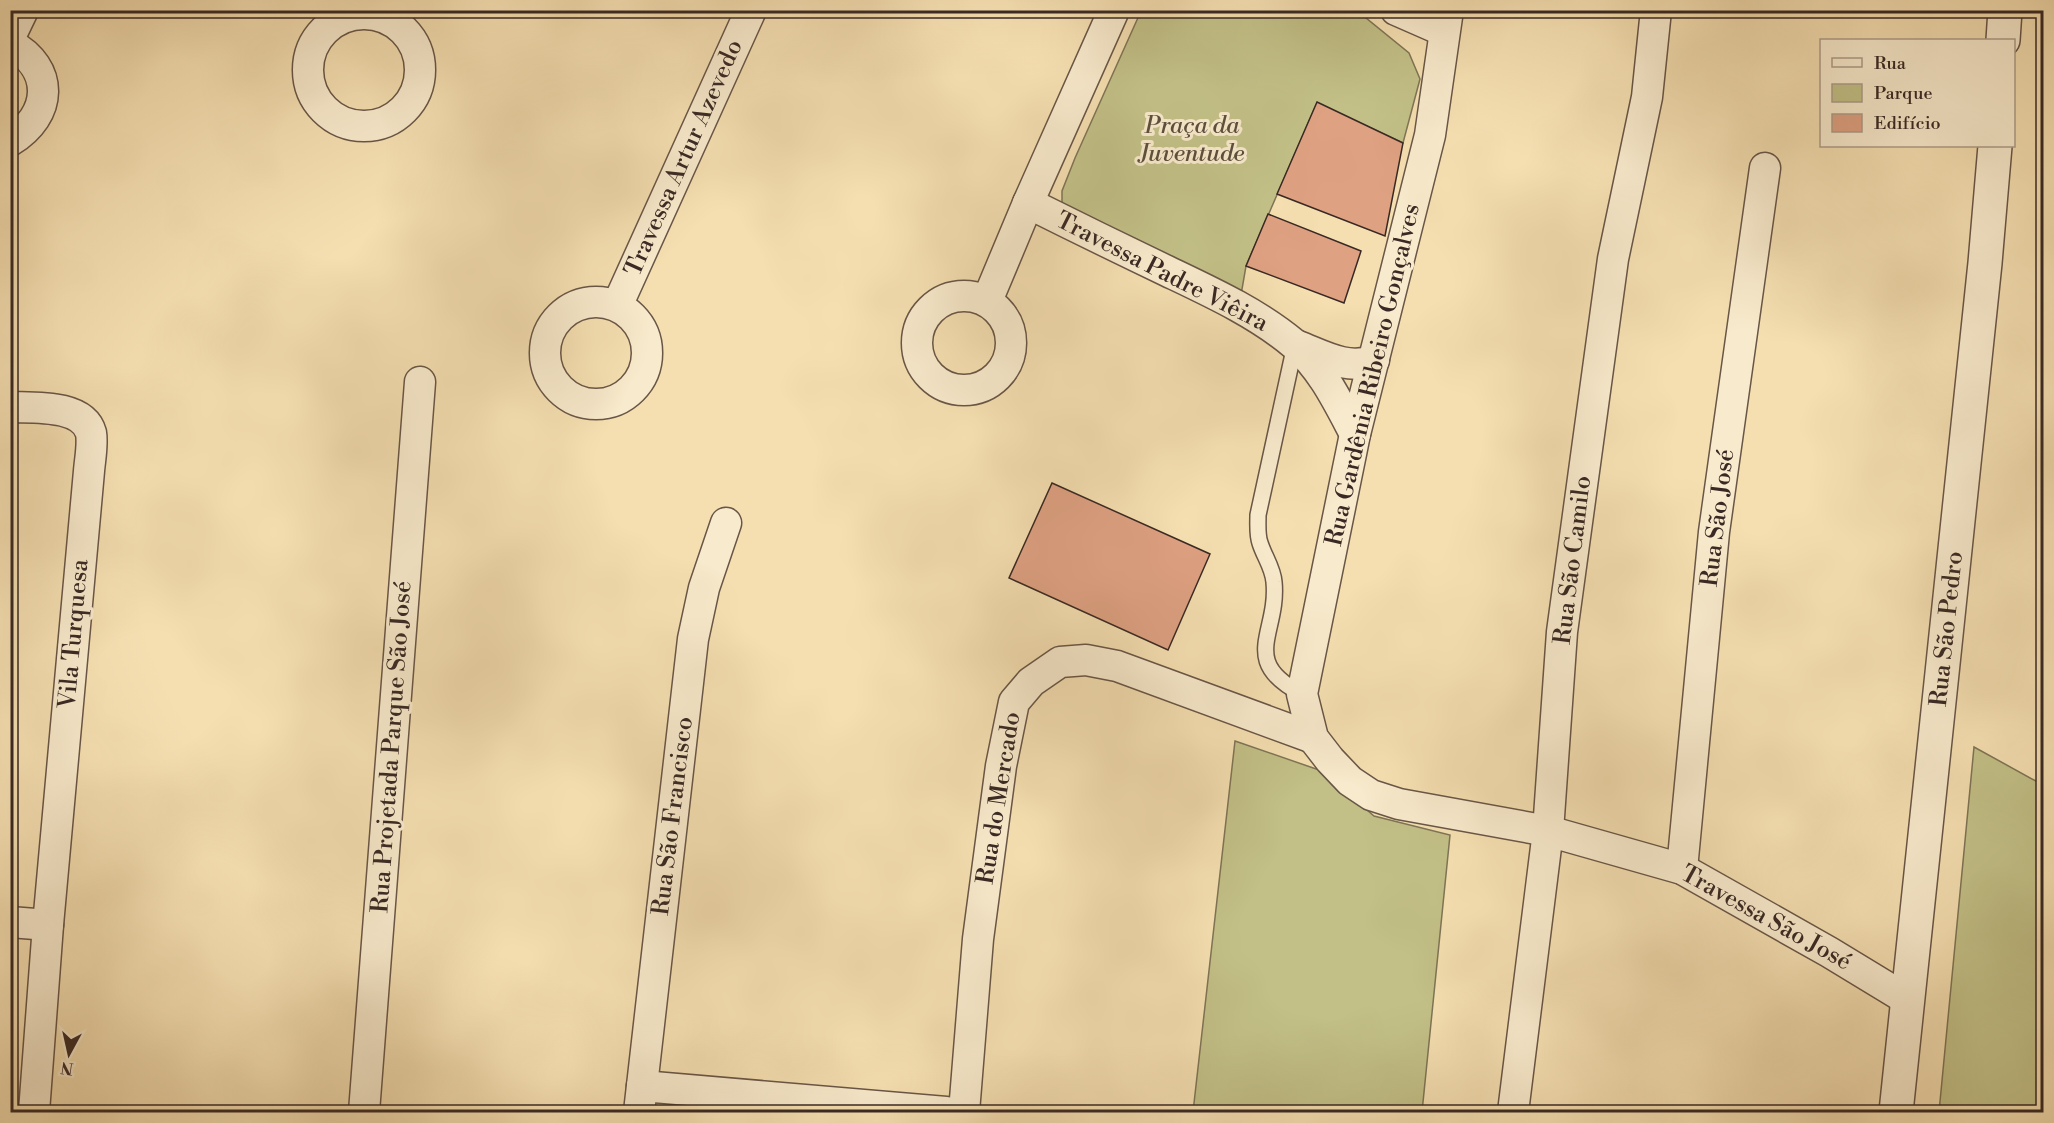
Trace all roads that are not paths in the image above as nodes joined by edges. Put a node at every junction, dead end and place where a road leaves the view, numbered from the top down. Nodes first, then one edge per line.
1 (23, 10) edge
2 (752, 10) edge
3 (1114, 10) edge
4 (1396, 10) edge
5 (1656, 10) edge
6 (2005, 10) edge
7 (1446, 21) edge
8 (10, 37) edge
9 (2003, 39) edge
10 (10, 44) edge
11 (10, 141) edge
12 (1995, 147) edge
13 (1765, 168) dead end
14 (1028, 203) junction
15 (987, 301) dead end
16 (617, 306) dead end
17 (1295, 345) junction
18 (1374, 360) junction
19 (420, 382) dead end
20 (10, 407) edge
21 (1354, 434) junction
22 (726, 523) dead end
23 (1302, 694) junction
24 (1313, 738) junction
25 (1548, 831) junction
26 (1682, 869) junction
27 (10, 922) edge
28 (48, 925) junction
29 (1908, 1000) junction
30 (641, 1099) edge
31 (34, 1113) edge
32 (364, 1113) edge
33 (946, 1113) edge
34 (964, 1113) edge
35 (1513, 1113) edge
36 (1896, 1113) edge

1 - 8 street
2 - 16 street, Travessa Artur Azevedo
3 - 14 street, Travessa Padre Viêira
4 - 7 street
5 - 25 street, Rua São Camilo
6 - 9 street
7 - 18 street, Rua Gardênia Ribeiro Gonçalves
10 - 11 street
12 - 29 street, Rua São Pedro
13 - 26 street, Rua São José
14 - 15 street, Travessa Padre Viêira
14 - 17 street, Travessa Padre Viêira
17 - 18 street
17 - 21 street, Travessa Padre Viêira
17 - 23 lane
18 - 21 street, Rua Gardênia Ribeiro Gonçalves
19 - 32 street, Rua Projetada Parque São José
20 - 28 street, Vila Turquesa
21 - 23 street, Rua Gardênia Ribeiro Gonçalves
22 - 30 street, Rua São Francisco
23 - 24 street, Rua Gardênia Ribeiro Gonçalves
24 - 25 street, Travessa São José
24 - 34 street, Rua do Mercado
25 - 26 street, Travessa São José
25 - 35 street, Rua São Camilo
26 - 29 street, Travessa São José
27 - 28 street
28 - 31 street, Vila Turquesa
29 - 36 street, Rua São Pedro
30 - 33 street

